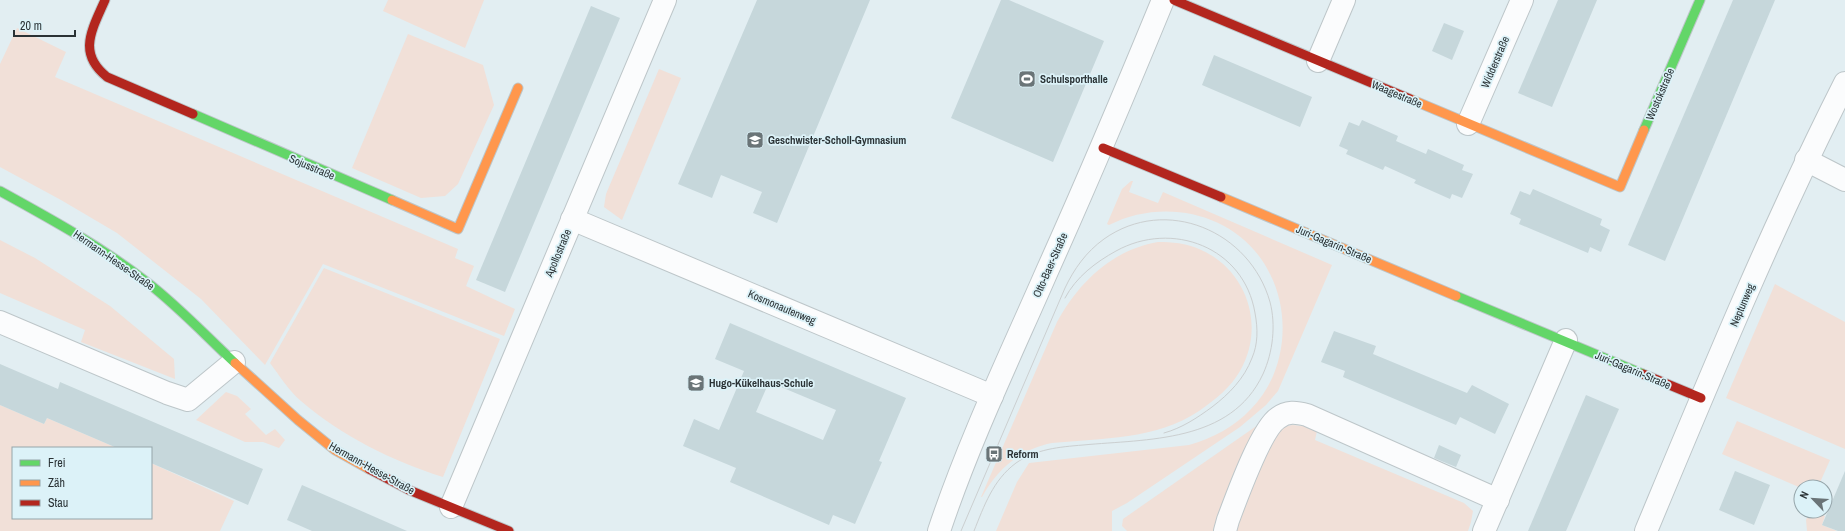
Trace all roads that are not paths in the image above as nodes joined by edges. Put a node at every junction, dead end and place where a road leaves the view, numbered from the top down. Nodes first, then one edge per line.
1 (105, 0) edge
2 (666, 0) edge
3 (1163, 0) edge
4 (1174, 0) edge
5 (1344, 0) edge
6 (1522, 0) edge
7 (1700, 0) edge
8 (1318, 61) junction
9 (1845, 83) edge
10 (518, 88) dead end
11 (1468, 124) junction
12 (1103, 148) junction
13 (1806, 160) junction
14 (1845, 180) edge
15 (1620, 188) joint
16 (0, 191) edge
17 (572, 219) junction
18 (0, 322) edge
19 (1566, 340) junction
20 (234, 362) junction
21 (992, 396) junction
22 (1701, 398) junction
23 (1498, 500) junction
24 (451, 507) junction
25 (509, 531) edge
26 (939, 531) edge
27 (1225, 531) edge
28 (1484, 531) edge
29 (1646, 531) edge

1 - 10 street, Sojusstraße
2 - 17 street, Apollostraße
3 - 12 street, Otto-Baer-Straße
4 - 8 street, Waagestraße
5 - 8 street
6 - 11 street, Widderstraße
7 - 15 street, Wostokstraße
8 - 11 street, Waagestraße
9 - 13 street, Neptunweg
11 - 15 street, Waagestraße
12 - 19 street, Juri-Gagarin-Straße
12 - 21 street, Otto-Baer-Straße
13 - 14 street
13 - 22 street, Neptunweg
16 - 20 street, Hermann-Hesse-Straße
17 - 21 street, Kosmonautenweg
17 - 24 street, Apollostraße
18 - 20 street
19 - 22 street, Juri-Gagarin-Straße
19 - 23 street
20 - 24 street, Hermann-Hesse-Straße
21 - 26 street, Otto-Baer-Straße
22 - 29 street, Neptunweg
23 - 27 street
23 - 28 street
24 - 25 street, Hermann-Hesse-Straße

